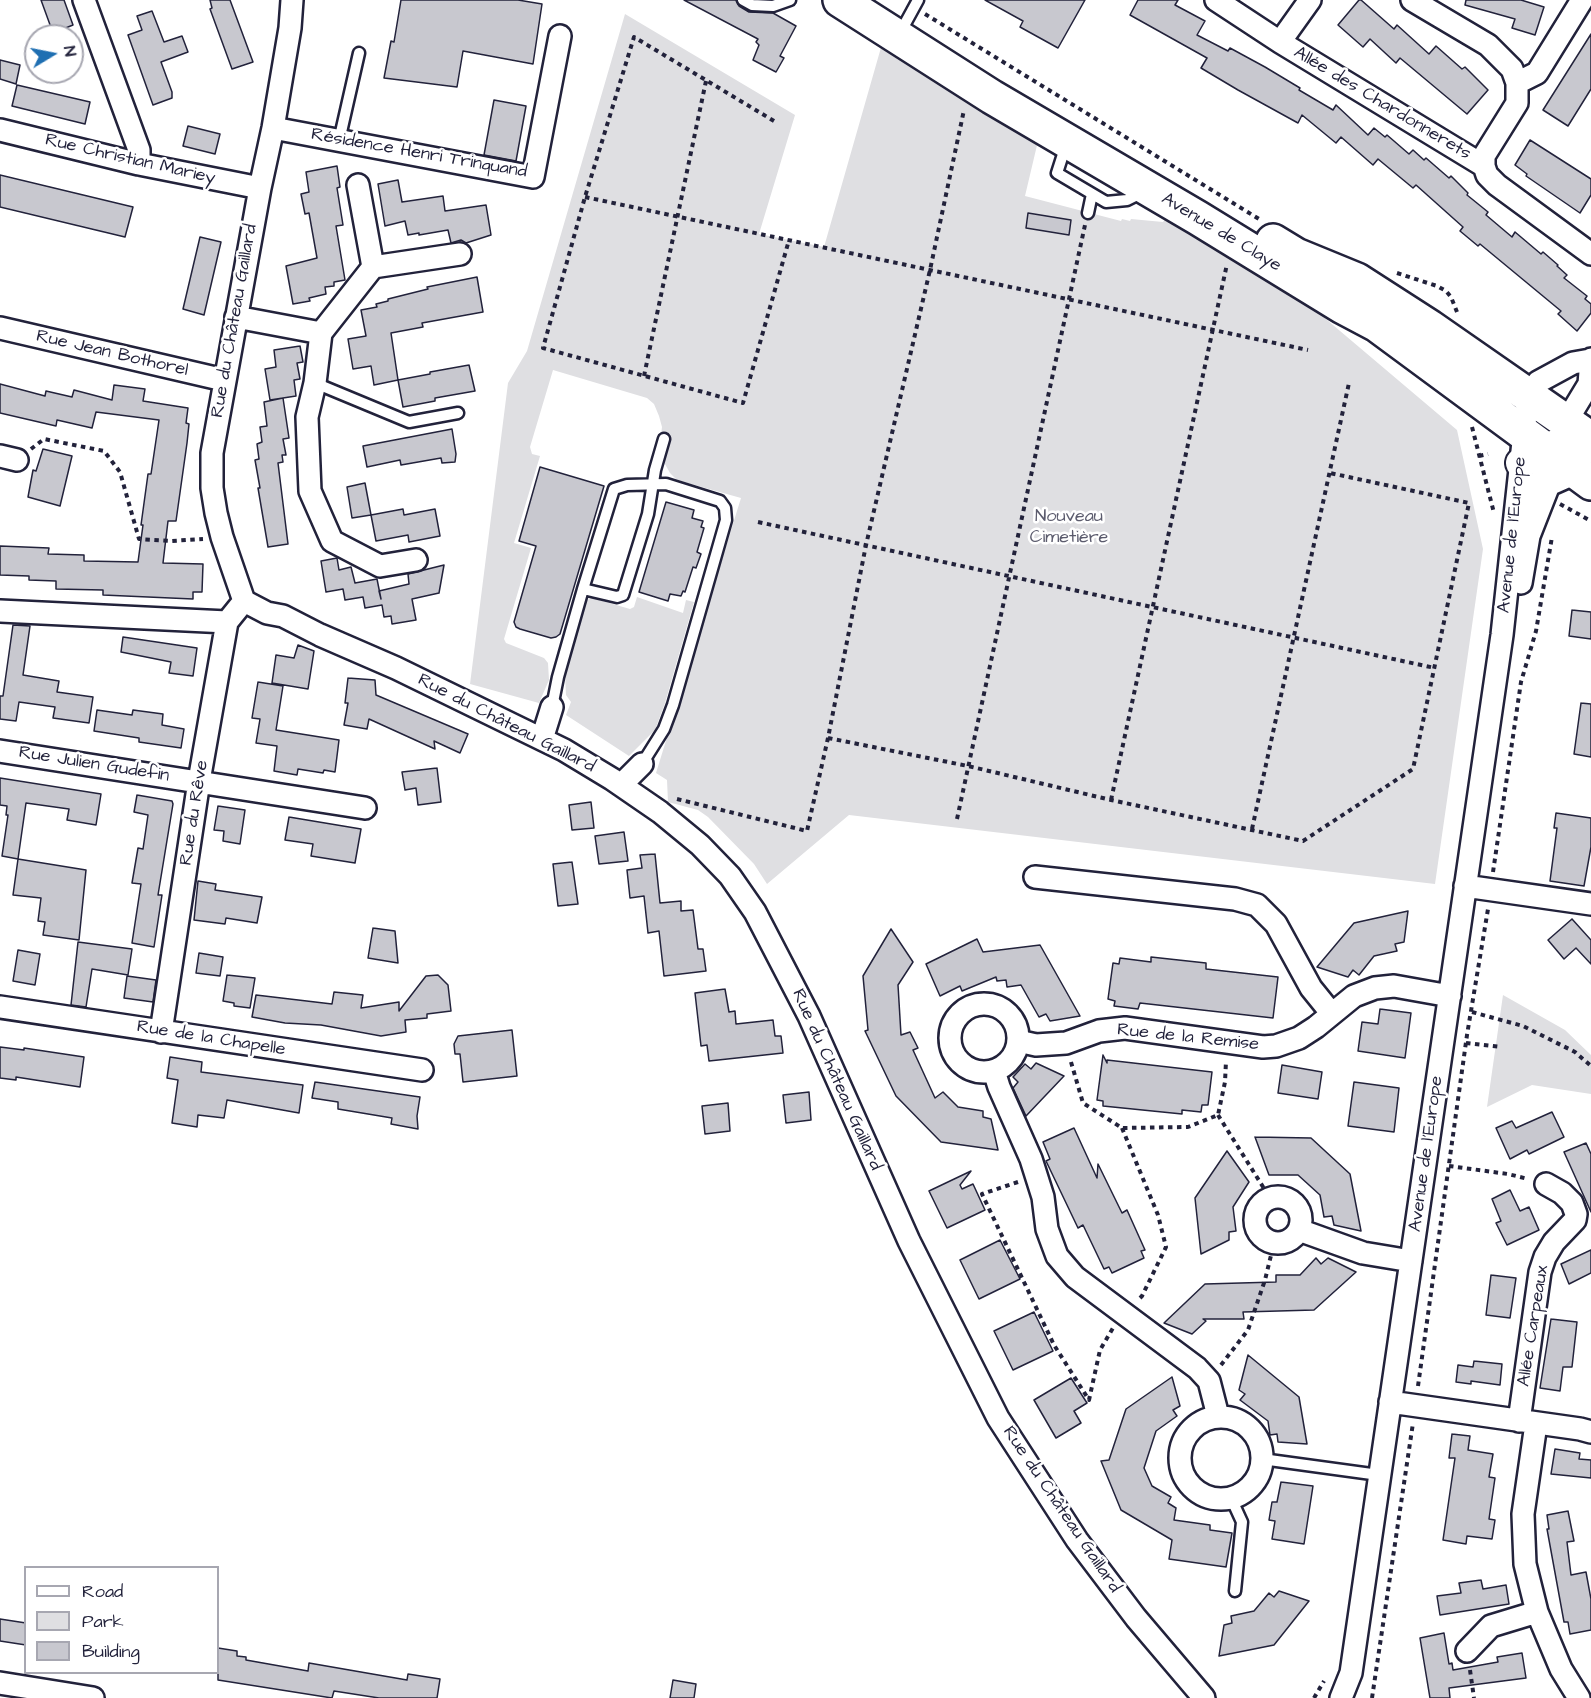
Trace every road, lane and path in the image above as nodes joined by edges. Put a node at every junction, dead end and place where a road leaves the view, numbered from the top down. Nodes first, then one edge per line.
1 (84, 0) edge
2 (292, 0) edge
3 (743, 0) edge
4 (790, 0) edge
5 (1216, 0) edge
6 (1310, 0) edge
7 (1412, 0) edge
8 (1582, 0) edge
9 (856, 4) edge
10 (913, 10) edge
11 (560, 36) dead end
12 (1281, 42) junction
13 (359, 53) dead end
14 (706, 81) junction
15 (969, 81) junction
16 (1517, 83) junction
17 (774, 121) dead end
18 (273, 128) junction
19 (0, 130) edge
20 (339, 141) junction
21 (1067, 142) junction
22 (139, 164) junction
23 (1484, 166) junction
24 (358, 185) dead end
25 (260, 188) junction
26 (1148, 190) junction
27 (1092, 194) junction
28 (585, 197) junction
29 (1088, 213) joint
30 (677, 216) junction
31 (1266, 224) dead end
32 (789, 240) junction
33 (460, 254) dead end
34 (1591, 255) edge
35 (1227, 264) dead end
36 (373, 267) junction
37 (930, 270) junction
38 (1388, 271) dead end
39 (1069, 299) junction
40 (1456, 312) dead end
41 (236, 317) junction
42 (0, 328) edge
43 (1213, 330) junction
44 (321, 333) junction
45 (1308, 350) dead end
46 (1591, 360) edge
47 (644, 376) junction
48 (224, 380) junction
49 (315, 383) junction
50 (1349, 383) dead end
51 (458, 413) dead end
52 (664, 440) dead end
53 (1556, 443) edge
54 (1488, 454) dead end
55 (1479, 456) dead end
56 (9, 458) edge
57 (1330, 473) junction
58 (653, 484) junction
59 (1556, 514) dead end
60 (1591, 521) edge
61 (758, 522) dead end
62 (1554, 526) dead end
63 (222, 537) junction
64 (866, 545) junction
65 (416, 560) dead end
66 (1009, 576) junction
67 (583, 589) junction
68 (244, 601) junction
69 (1153, 607) junction
70 (0, 610) edge
71 (226, 622) junction
72 (1502, 635) junction
73 (1294, 638) junction
74 (1435, 668) junction
75 (552, 707) joint
76 (828, 738) junction
77 (542, 739) junction
78 (0, 751) edge
79 (642, 764) joint
80 (968, 766) junction
81 (199, 781) junction
82 (621, 785) junction
83 (677, 799) dead end
84 (1111, 800) junction
85 (365, 808) dead end
86 (957, 819) dead end
87 (1252, 829) junction
88 (1035, 877) dead end
89 (1465, 886) junction
90 (1491, 890) junction
91 (1591, 904) edge
92 (1450, 996) junction
93 (0, 1007) edge
94 (1472, 1012) junction
95 (1332, 1014) junction
96 (161, 1032) junction
97 (1018, 1041) junction
98 (1227, 1042) junction
99 (1066, 1043) junction
100 (1466, 1043) junction
101 (1501, 1047) dead end
102 (1591, 1066) edge
103 (422, 1070) dead end
104 (994, 1071) junction
105 (1218, 1115) junction
106 (1122, 1128) junction
107 (1449, 1166) junction
108 (1038, 1178) junction
109 (1546, 1184) joint
110 (1270, 1198) junction
111 (1299, 1230) junction
112 (1274, 1244) junction
113 (1411, 1261) junction
114 (1123, 1312) junction
115 (1209, 1381) junction
116 (1390, 1401) junction
117 (1415, 1405) junction
118 (1218, 1416) junction
119 (1527, 1422) junction
120 (1591, 1432) edge
121 (1262, 1459) junction
122 (1379, 1475) junction
123 (1231, 1498) junction
124 (1235, 1591) dead end
125 (1537, 1612) junction
126 (1467, 1651) joint
127 (1351, 1673) junction
128 (0, 1683) edge
129 (93, 1698) edge
130 (1204, 1698) edge
131 (1341, 1698) edge
132 (1354, 1698) edge
133 (1372, 1698) edge
134 (1474, 1698) edge
135 (1579, 1698) edge

1 - 22 street
2 - 18 street, Rue du Château Gaillard
3 - 4 lane
5 - 12 street, Allée des Chardonnerets
6 - 12 street, Allée des Chardonnerets
7 - 16 street
8 - 16 street
9 - 10 main road, Avenue de Claye
9 - 15 main road, Avenue de Claye
10 - 15 main road, Avenue de Claye
10 - 31 path
11 - 20 street, Résidence Henri Trinquand
12 - 23 street, Allée des Chardonnerets
13 - 20 lane
14 - 17 path
14 - 28 path
14 - 30 path
15 - 21 main road, Avenue de Claye
15 - 37 path
15 - 53 main road, Avenue de Claye
16 - 23 street
18 - 20 street, Résidence Henri Trinquand
18 - 25 street, Rue du Château Gaillard
19 - 22 street, Rue Christian Mariey
21 - 26 main road, Avenue de Claye
21 - 27 lane
22 - 25 street, Rue Christian Mariey
23 - 34 street
24 - 36 street
25 - 41 street, Rue du Château Gaillard
26 - 27 lane
26 - 53 main road, Avenue de Claye
27 - 29 lane
28 - 30 path
28 - 47 path
29 - 39 path
30 - 32 path
30 - 47 path
32 - 37 path
32 - 47 path
33 - 36 street
35 - 43 path
36 - 44 street
37 - 39 path
37 - 64 path
38 - 40 path
39 - 43 path
39 - 66 path
41 - 44 street
41 - 48 street, Rue du Château Gaillard
42 - 48 street, Rue Jean Bothorel
43 - 45 path
43 - 69 path
44 - 49 street
46 - 53 street
46 - 53 street
48 - 63 street, Rue du Château Gaillard
49 - 51 lane
49 - 65 street
50 - 57 path
52 - 58 lane
53 - 72 street, Avenue de l'Europe
53 - 72 street, Avenue de l'Europe
54 - 55 path
56 - 63 path
57 - 73 path
57 - 74 path
58 - 67 lane
58 - 67 lane
58 - 79 lane
59 - 60 path
61 - 64 path
62 - 90 path
63 - 68 street, Rue du Château Gaillard
64 - 66 path
64 - 76 path
66 - 69 path
66 - 80 path
67 - 75 lane
68 - 71 street
68 - 77 street, Rue du Château Gaillard
69 - 73 path
69 - 84 path
70 - 71 street
71 - 81 street, Rue du Rêve
72 - 89 street, Avenue de l'Europe
73 - 74 path
73 - 87 path
74 - 87 path
75 - 77 street
76 - 80 path
76 - 83 path
77 - 82 street, Rue du Château Gaillard
78 - 81 street, Rue Julien Gudefin
79 - 82 street
80 - 84 path
80 - 86 path
81 - 85 street, Rue Julien Gudefin
81 - 96 street, Rue du Rêve
82 - 130 street, Rue du Château Gaillard
84 - 87 path
88 - 95 street
89 - 90 street
89 - 92 street, Avenue de l'Europe
90 - 91 street
90 - 94 path
92 - 95 street, Rue de la Remise
92 - 113 street, Avenue de l'Europe
93 - 96 street, Rue de la Chapelle
94 - 100 path
94 - 102 path
95 - 98 street, Rue de la Remise
96 - 103 street, Rue de la Chapelle
97 - 99 street, Rue de la Remise
97 - 104 street
97 - 104 street
98 - 99 street, Rue de la Remise
98 - 105 path
99 - 106 path
100 - 101 path
100 - 107 path
104 - 108 street
105 - 106 path
105 - 110 path
106 - 114 path
107 - 109 path
107 - 117 path
108 - 114 street
108 - 114 path
109 - 119 street, Allée Carpeaux
110 - 111 street
110 - 112 street
111 - 112 street
111 - 113 street
112 - 115 path
113 - 116 street, Avenue de l'Europe
114 - 115 street
115 - 118 street
116 - 117 street
116 - 122 street, Avenue de l'Europe
117 - 119 street
117 - 133 path
118 - 121 street
118 - 123 street
119 - 120 street
119 - 125 street
121 - 122 lane
121 - 123 street
122 - 127 street, Avenue de l'Europe
123 - 124 lane
125 - 126 street
125 - 135 street
126 - 134 path
127 - 131 street, Avenue de l'Europe
127 - 132 street, Avenue de l'Europe
128 - 129 street

